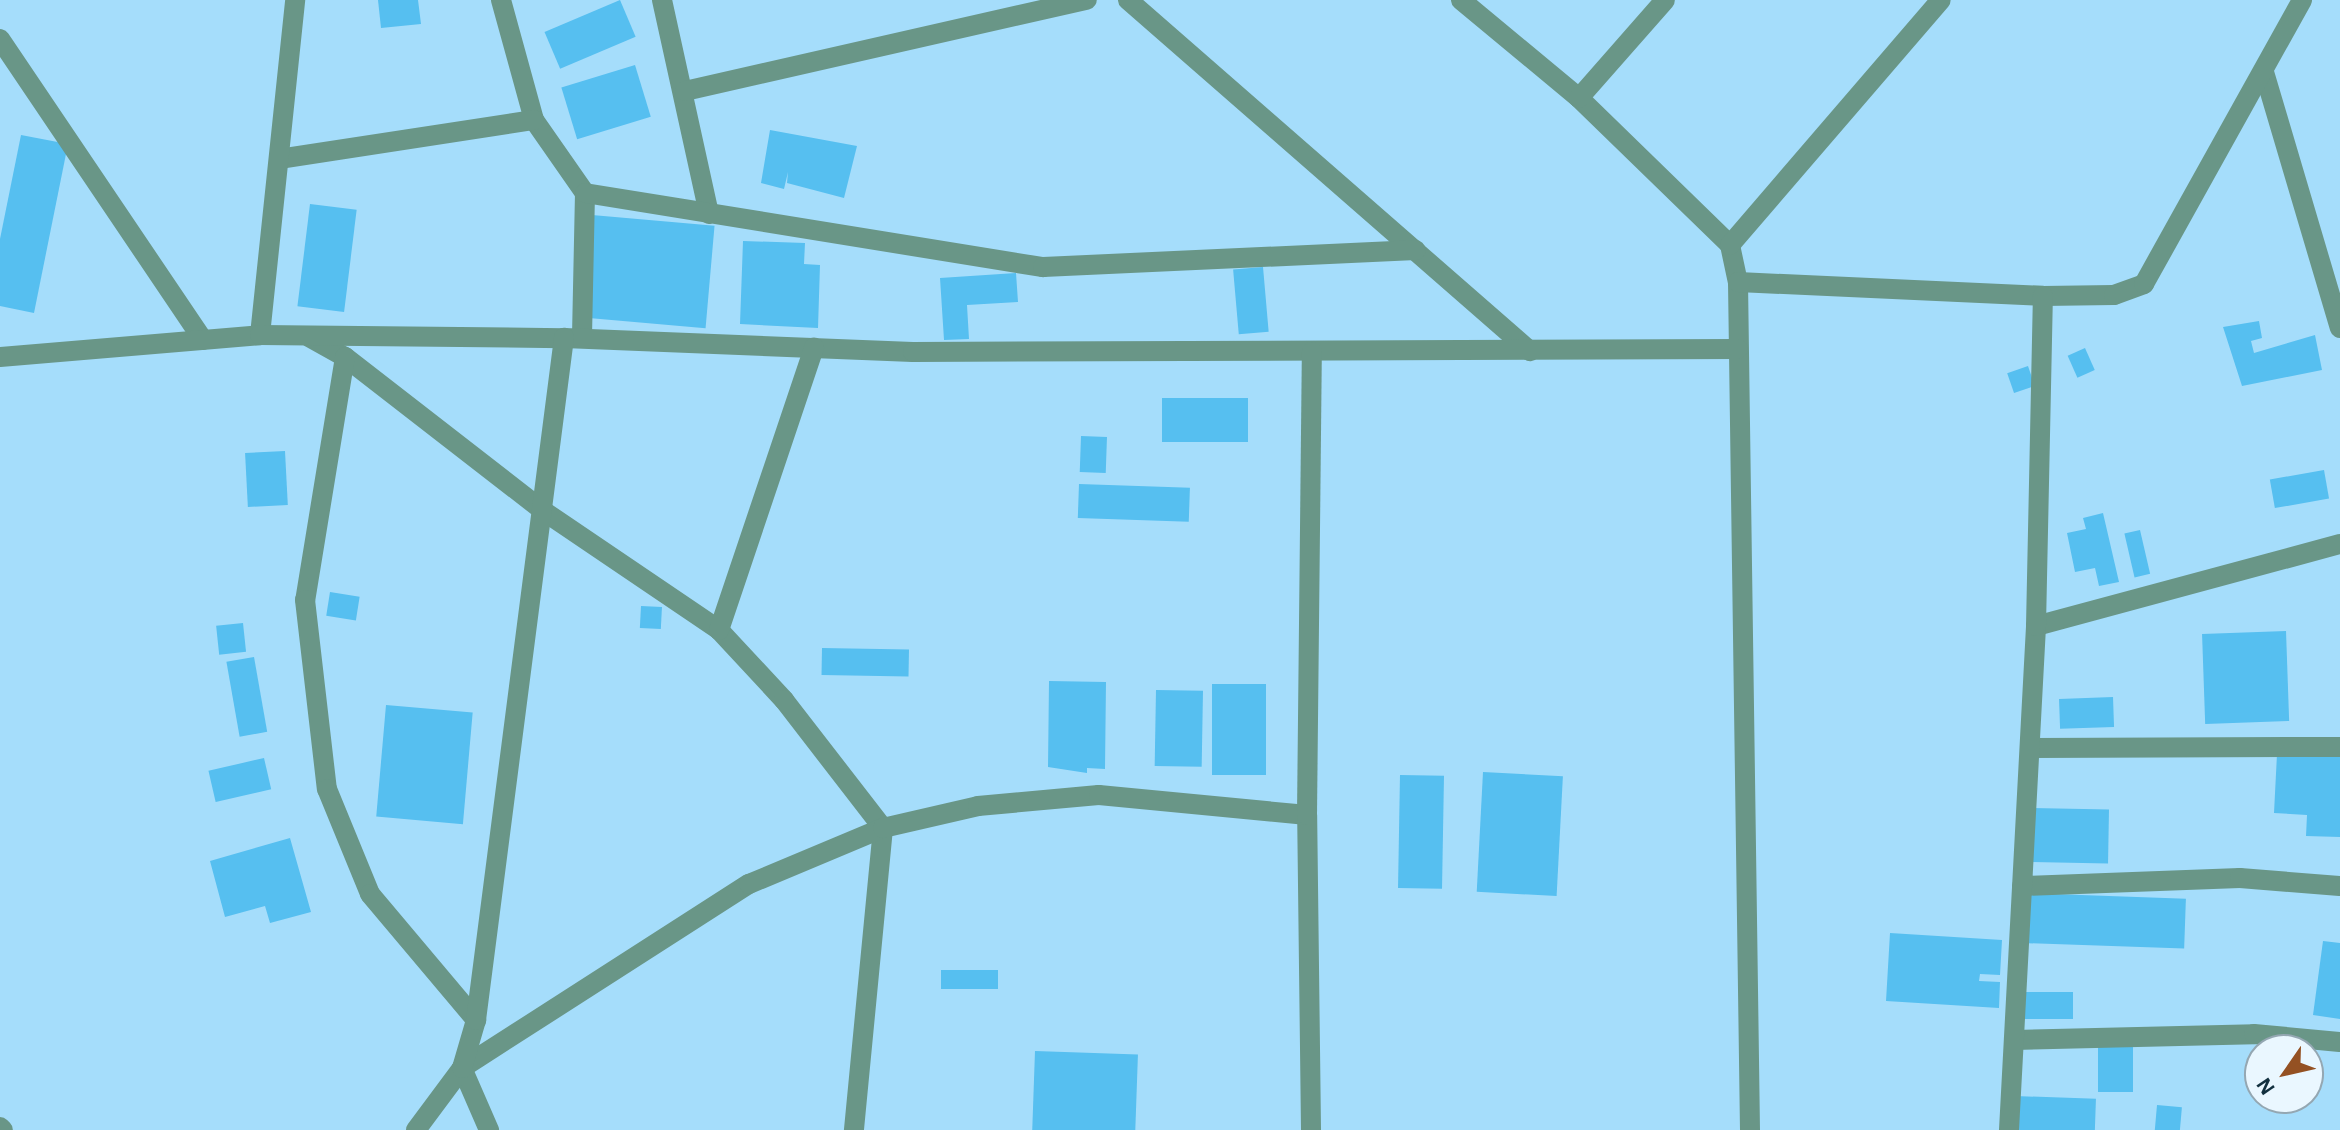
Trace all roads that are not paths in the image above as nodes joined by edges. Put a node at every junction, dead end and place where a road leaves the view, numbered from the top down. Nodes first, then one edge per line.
1 (295, 0) edge
2 (501, 0) edge
3 (662, 0) edge
4 (1087, 0) edge
5 (1128, 0) edge
6 (1461, 0) edge
7 (1665, 0) edge
8 (1941, 0) edge
9 (2302, 0) edge
10 (0, 39) edge
11 (2264, 72) junction
12 (685, 91) junction
13 (1579, 98) junction
14 (534, 120) junction
15 (279, 159) junction
16 (585, 193) junction
17 (709, 214) junction
18 (1730, 245) junction
19 (1416, 250) junction
20 (1738, 282) junction
21 (2043, 296) junction
22 (2340, 328) edge
23 (260, 335) junction
24 (306, 335) junction
25 (573, 338) junction
26 (203, 340) junction
27 (814, 348) junction
28 (1738, 349) junction
29 (1530, 351) junction
30 (1312, 352) junction
31 (0, 357) edge
32 (345, 357) junction
33 (542, 510) junction
34 (2340, 544) edge
35 (2036, 626) junction
36 (719, 630) junction
37 (2340, 747) edge
38 (2030, 748) junction
39 (1307, 815) junction
40 (883, 828) junction
41 (2022, 886) junction
42 (2340, 886) edge
43 (476, 1020) junction
44 (2014, 1040) junction
45 (2340, 1042) edge
46 (462, 1068) junction
47 (416, 1130) edge
48 (489, 1130) edge
49 (854, 1130) edge
50 (1311, 1130) edge
51 (1750, 1130) edge
52 (2009, 1130) edge

1 - 15 street
2 - 14 street
3 - 12 street
4 - 12 street
5 - 19 street
6 - 13 street
7 - 13 street
8 - 18 street
9 - 11 street
10 - 26 street
11 - 21 street
11 - 22 street
12 - 17 street
13 - 18 street
14 - 15 street
14 - 16 street
15 - 23 street
16 - 17 street
16 - 25 street
17 - 19 street
18 - 20 street
19 - 29 street
20 - 21 street
20 - 28 street
21 - 35 street
23 - 24 street
23 - 26 street
24 - 25 street
24 - 32 street
25 - 27 street
25 - 33 street
26 - 31 street
27 - 30 street
27 - 36 street
28 - 29 street
28 - 51 street
29 - 30 street
30 - 39 street
32 - 33 street
32 - 43 street
33 - 36 street
33 - 43 street
34 - 35 street
35 - 38 street
36 - 40 street
37 - 38 street
38 - 41 street
39 - 40 street
39 - 50 street
40 - 46 street
40 - 49 street
41 - 42 street
41 - 44 street
43 - 46 street
44 - 45 street
44 - 52 street
46 - 47 street
46 - 48 street

